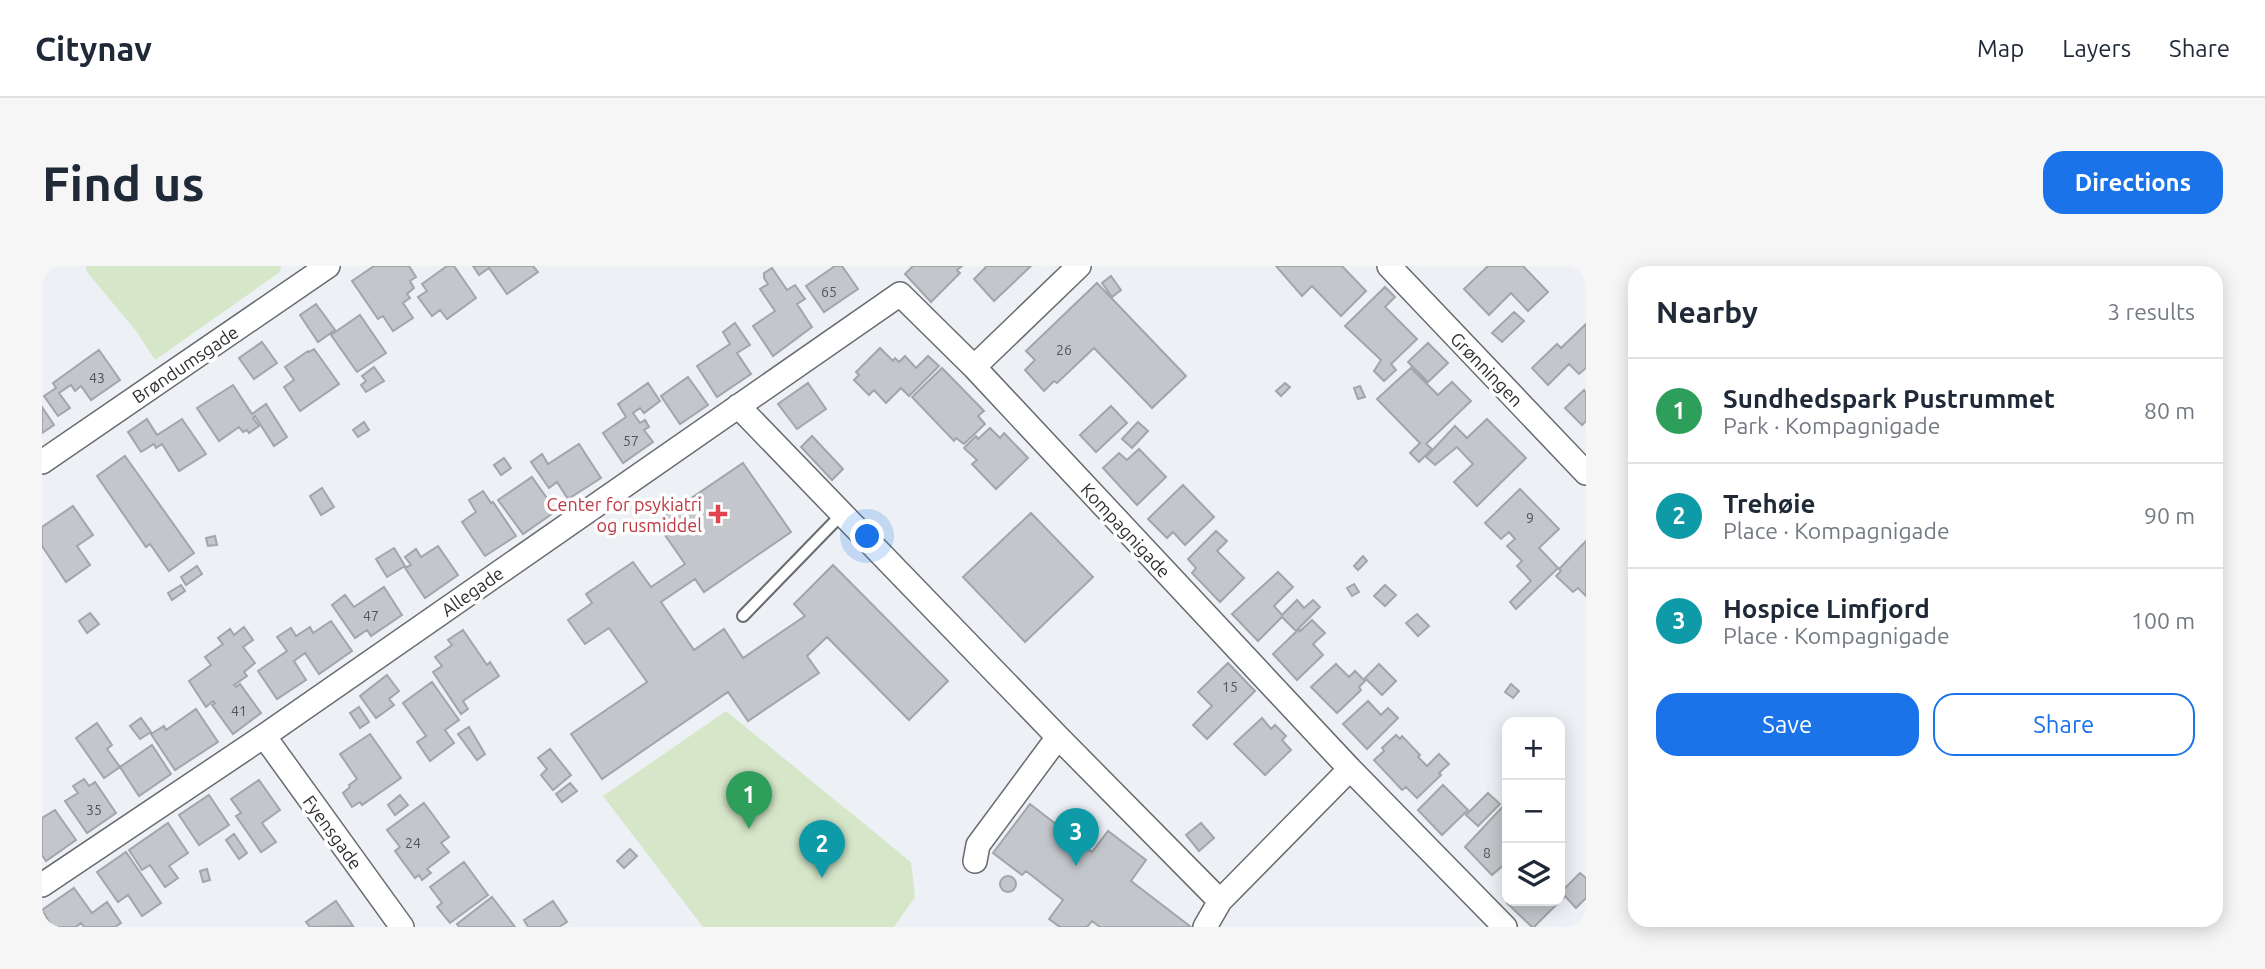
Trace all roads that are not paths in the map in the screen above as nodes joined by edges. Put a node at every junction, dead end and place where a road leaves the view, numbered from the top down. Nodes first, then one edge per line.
1 (328, 266) edge
2 (1079, 266) edge
3 (1389, 266) edge
4 (900, 294) joint
5 (974, 367) junction
6 (738, 406) junction
7 (42, 462) edge
8 (1586, 473) edge
9 (842, 514) junction
10 (743, 616) dead end
11 (264, 736) junction
12 (1058, 737) junction
13 (1350, 769) junction
14 (975, 861) dead end
15 (42, 885) edge
16 (1220, 901) junction
17 (402, 927) edge
18 (1205, 927) edge
19 (1505, 927) edge

1 - 7 street, Brøndumsgade
2 - 5 street
3 - 8 street, Grønningen
4 - 5 street, Kompagnigade
4 - 6 street, Allegade
5 - 13 street, Kompagnigade
6 - 9 street
6 - 11 street, Allegade
9 - 10 lane
9 - 12 street
11 - 15 street, Allegade
11 - 17 street, Fyensgade
12 - 14 street
12 - 16 street
13 - 16 street
13 - 19 street, Kompagnigade
16 - 18 street

